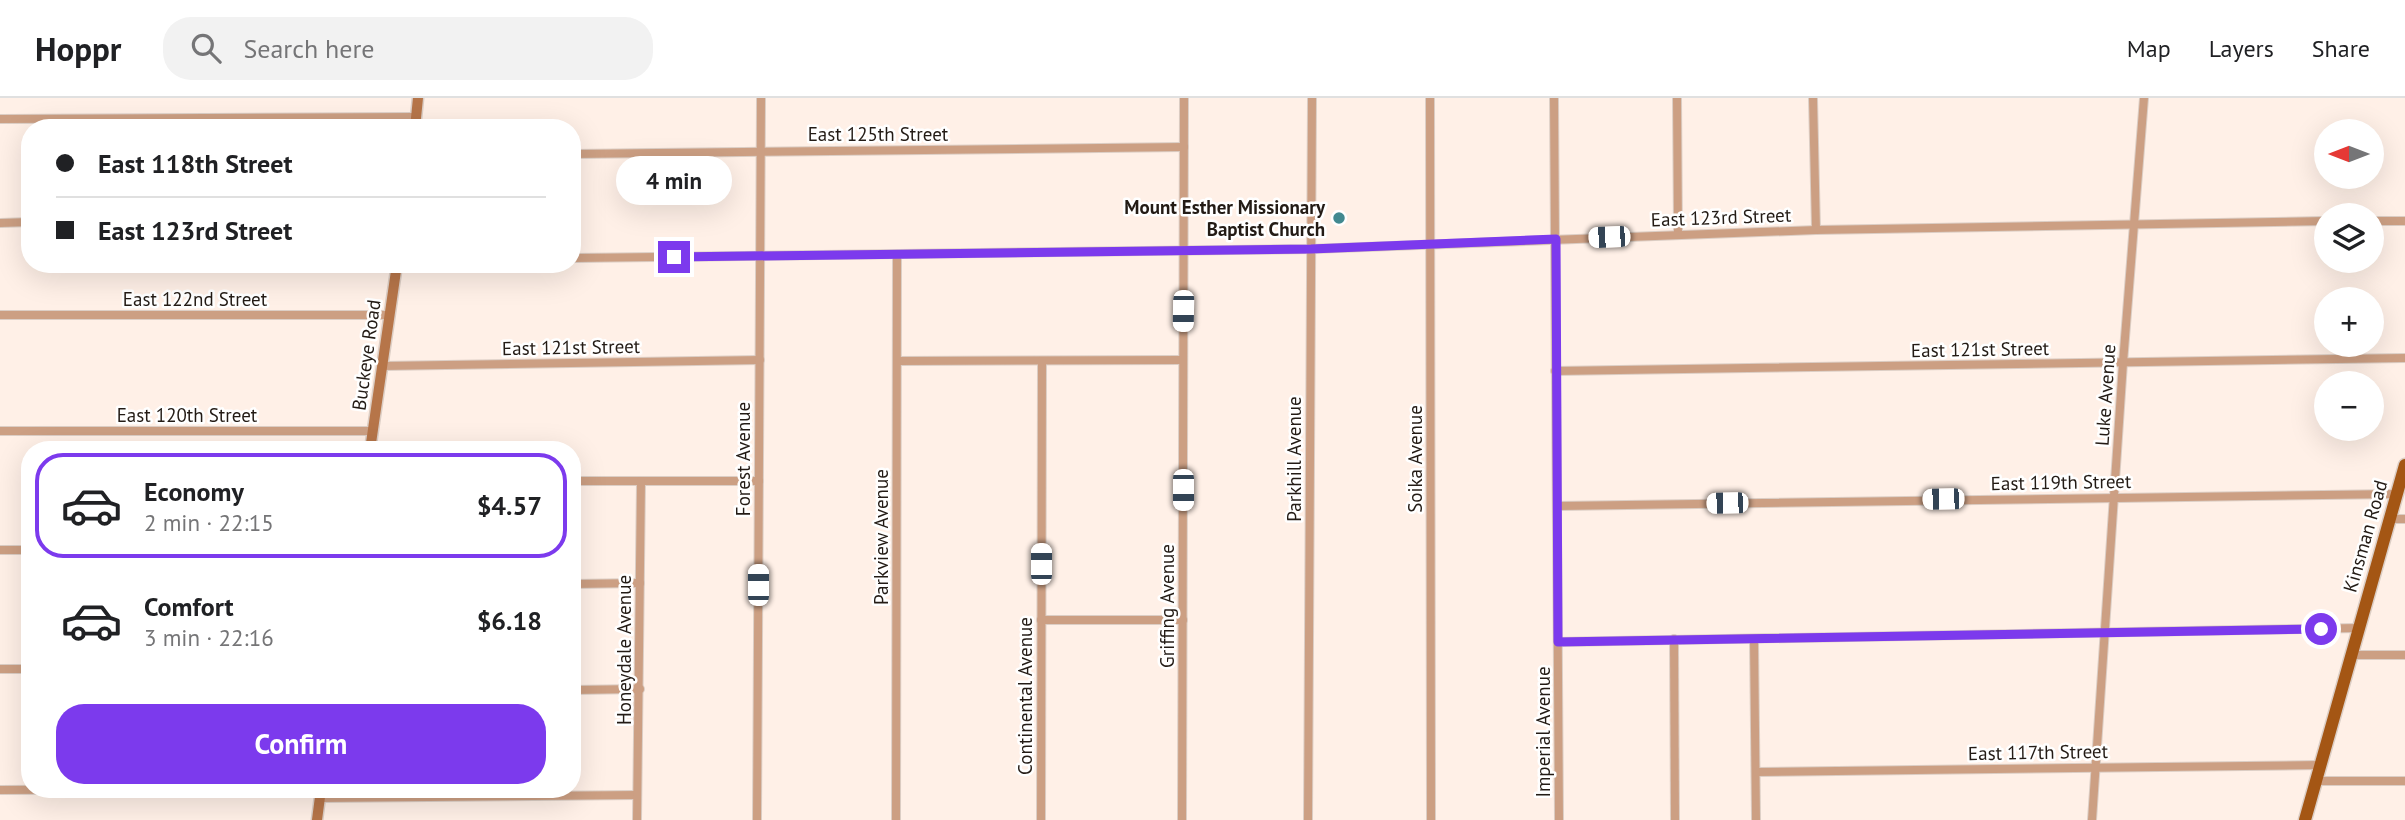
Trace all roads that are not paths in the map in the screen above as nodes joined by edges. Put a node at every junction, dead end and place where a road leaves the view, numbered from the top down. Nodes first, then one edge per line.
1 (418, 98) edge
2 (761, 98) edge
3 (1184, 98) edge
4 (1312, 98) edge
5 (1430, 98) edge
6 (1554, 98) edge
7 (1677, 98) edge
8 (1813, 98) edge
9 (2144, 98) edge
10 (0, 119) edge
11 (21, 119) edge
12 (415, 119) edge
13 (1184, 147) junction
14 (760, 150) junction
15 (581, 154) edge
16 (2314, 221) edge
17 (2384, 221) edge
18 (2405, 221) edge
19 (21, 222) edge
20 (0, 223) edge
21 (2134, 223) junction
22 (1816, 230) junction
23 (1678, 234) junction
24 (1556, 239) junction
25 (1431, 243) junction
26 (1311, 249) junction
27 (1184, 251) junction
28 (897, 254) junction
29 (760, 257) junction
30 (581, 258) edge
31 (396, 273) edge
32 (0, 315) edge
33 (389, 315) junction
34 (2405, 358) edge
35 (760, 360) junction
36 (1183, 360) junction
37 (897, 361) junction
38 (1042, 361) junction
39 (2123, 363) junction
40 (382, 366) junction
41 (1556, 371) junction
42 (0, 431) edge
43 (373, 431) junction
44 (371, 441) edge
45 (2405, 465) edge
46 (581, 481) edge
47 (640, 481) junction
48 (759, 481) junction
49 (2397, 494) junction
50 (2115, 497) junction
51 (1558, 506) junction
52 (2390, 519) junction
53 (2405, 519) edge
54 (0, 550) edge
55 (21, 550) edge
56 (640, 583) junction
57 (581, 584) edge
58 (1041, 620) junction
59 (1183, 620) junction
60 (2359, 628) junction
61 (2105, 633) junction
62 (1674, 639) junction
63 (1754, 639) junction
64 (1558, 642) junction
65 (2405, 655) edge
66 (2352, 656) junction
67 (0, 669) edge
68 (21, 669) edge
69 (640, 689) junction
70 (581, 690) edge
71 (2320, 765) junction
72 (2095, 768) junction
73 (1757, 772) junction
74 (2316, 781) junction
75 (2405, 781) edge
76 (0, 790) edge
77 (21, 790) edge
78 (581, 795) edge
79 (637, 795) junction
80 (320, 798) edge
81 (317, 820) edge
82 (637, 820) edge
83 (757, 820) edge
84 (896, 820) edge
85 (1041, 820) edge
86 (1182, 820) edge
87 (1308, 820) edge
88 (1431, 820) edge
89 (1559, 820) edge
90 (1675, 820) edge
91 (1756, 820) edge
92 (2092, 820) edge
93 (2305, 820) edge

1 - 12 street
2 - 14 street, Forest Avenue
3 - 13 street, Griffing Avenue
4 - 26 street, Parkhill Avenue
5 - 25 street, Soika Avenue
6 - 24 street, Imperial Avenue
7 - 23 street
8 - 22 street
9 - 21 street, Luke Avenue
10 - 11 street
13 - 14 street, East 125th Street
13 - 27 street, Griffing Avenue
14 - 15 street, East 125th Street
14 - 29 street, Forest Avenue
16 - 21 street, East 123rd Street
17 - 18 street
19 - 20 street
21 - 22 street, East 123rd Street
21 - 39 street, Luke Avenue
22 - 23 street, East 123rd Street
23 - 24 street, East 123rd Street
24 - 25 street, East 123rd Street
24 - 41 street, Imperial Avenue
25 - 26 street, East 123rd Street
25 - 88 street, Soika Avenue
26 - 27 street, East 123rd Street
26 - 87 street, Parkhill Avenue
27 - 28 street, East 123rd Street
27 - 36 street, Griffing Avenue
28 - 29 street, East 123rd Street
28 - 37 street, Parkview Avenue
29 - 30 street, East 123rd Street
29 - 35 street, Forest Avenue
31 - 33 street, Buckeye Road
32 - 33 street, East 122nd Street
33 - 40 street, Buckeye Road
34 - 39 street, East 121st Street
35 - 40 street, East 121st Street
35 - 48 street, Forest Avenue
36 - 38 street
36 - 59 street, Griffing Avenue
37 - 38 street
37 - 84 street, Parkview Avenue
38 - 58 street, Continental Avenue
39 - 41 street, East 121st Street
39 - 50 street, Luke Avenue
40 - 43 street, Buckeye Road
41 - 51 street, Imperial Avenue
42 - 43 street, East 120th Street
43 - 44 street, Buckeye Road
45 - 49 main road, Kinsman Road
46 - 47 street
47 - 48 street
47 - 56 street, Honeydale Avenue
48 - 83 street, Forest Avenue
49 - 50 street, East 119th Street
49 - 52 main road, Kinsman Road
50 - 51 street, East 119th Street
50 - 61 street, Luke Avenue
51 - 64 street, Imperial Avenue
52 - 53 street
52 - 60 main road, Kinsman Road
54 - 55 street
56 - 57 street
56 - 69 street, Honeydale Avenue
58 - 59 street
58 - 85 street, Continental Avenue
59 - 86 street, Griffing Avenue
60 - 61 street
60 - 66 main road, Kinsman Road
61 - 63 street
61 - 72 street, Luke Avenue
62 - 63 street
62 - 64 street
62 - 90 street
63 - 73 street
64 - 89 street, Imperial Avenue
65 - 66 street
66 - 71 main road, Kinsman Road
67 - 68 street
69 - 70 street
69 - 79 street, Honeydale Avenue
71 - 72 street, East 117th Street
71 - 74 main road, Kinsman Road
72 - 73 street, East 117th Street
72 - 92 street, Luke Avenue
73 - 91 street
74 - 75 street
74 - 93 main road, Kinsman Road
76 - 77 street
78 - 79 street
79 - 82 street, Honeydale Avenue
80 - 81 street

